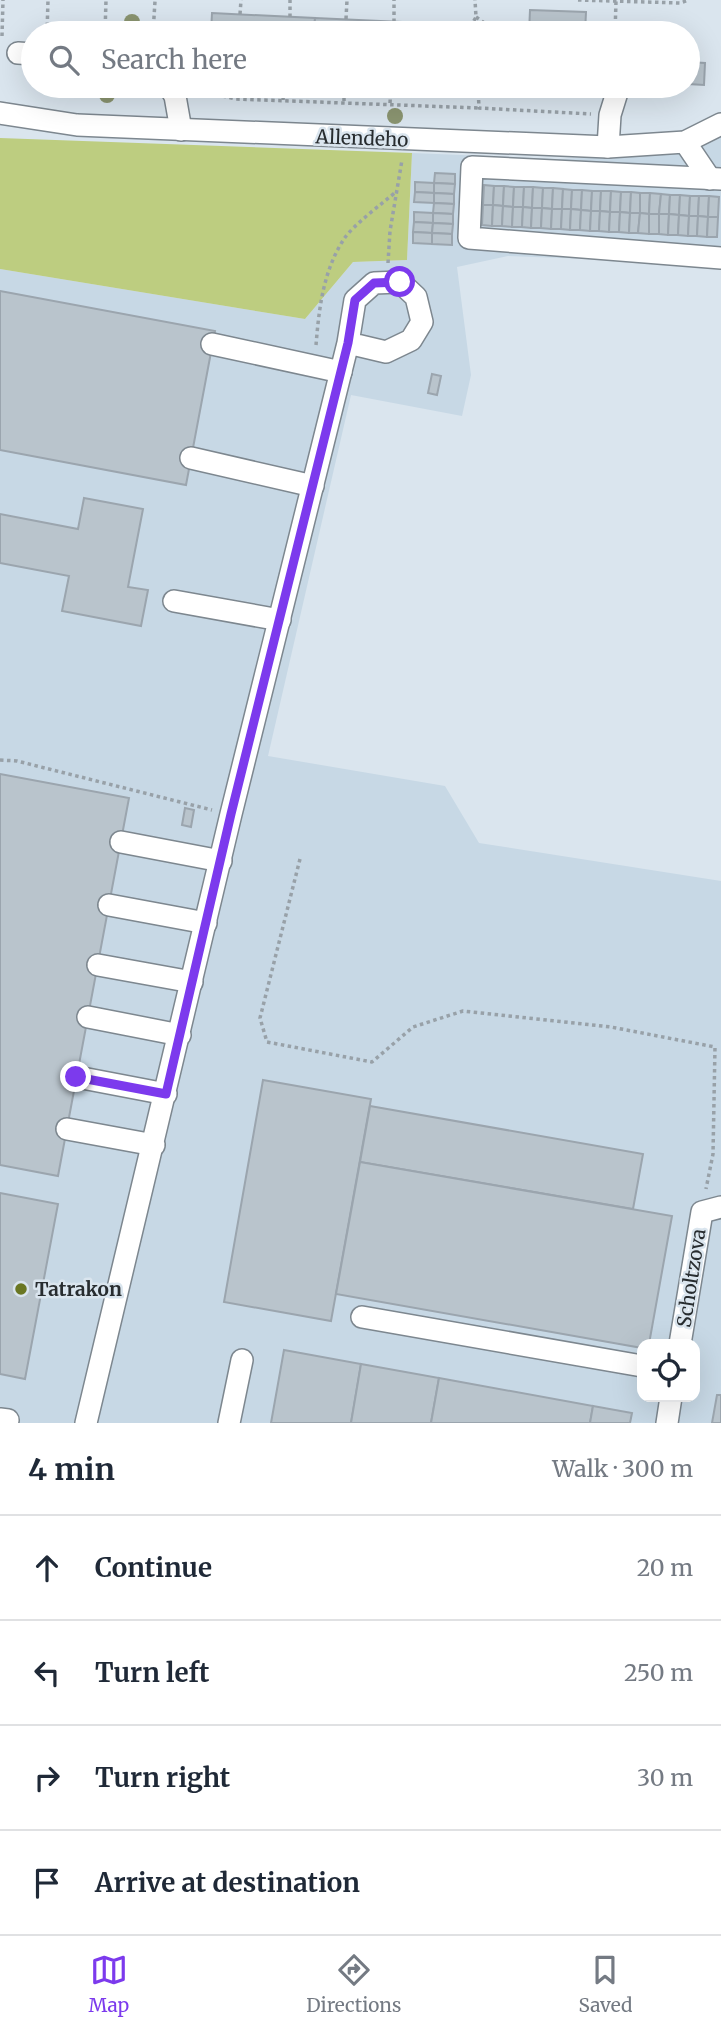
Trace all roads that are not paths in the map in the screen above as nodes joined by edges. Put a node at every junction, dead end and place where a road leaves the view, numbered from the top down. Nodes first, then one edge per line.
1 (176, 98) edge
2 (616, 98) edge
3 (0, 113) edge
4 (721, 124) edge
5 (181, 131) junction
6 (463, 142) junction
7 (685, 142) junction
8 (608, 147) junction
9 (472, 167) junction
10 (715, 179) edge
11 (721, 258) edge
12 (348, 343) junction
13 (212, 344) dead end
14 (341, 372) junction
15 (191, 458) dead end
16 (313, 486) junction
17 (174, 601) dead end
18 (280, 620) junction
19 (121, 842) dead end
20 (221, 861) junction
21 (109, 905) dead end
22 (206, 923) junction
23 (98, 965) dead end
24 (192, 982) junction
25 (88, 1017) dead end
26 (180, 1035) junction
27 (76, 1077) dead end
28 (166, 1094) junction
29 (67, 1129) dead end
30 (154, 1145) junction
31 (712, 1209) edge
32 (362, 1317) dead end
33 (681, 1339) edge
34 (242, 1360) dead end
35 (637, 1365) edge
36 (670, 1402) edge
37 (86, 1423) edge
38 (229, 1423) edge
39 (667, 1423) edge

1 - 5 street
2 - 8 street
3 - 5 street, Allendeho
4 - 7 street, Allendeho
5 - 6 street, Allendeho
6 - 8 street, Allendeho
6 - 9 street
7 - 8 street, Allendeho
7 - 10 street
9 - 10 street
9 - 11 street
12 - 12 street
12 - 14 street
13 - 14 street
14 - 16 street
15 - 16 street
16 - 18 street
17 - 18 street
18 - 20 street
19 - 20 street
20 - 22 street
21 - 22 street
22 - 24 street
23 - 24 street
24 - 26 street
25 - 26 street
26 - 28 street
27 - 28 street
28 - 30 street
29 - 30 street
30 - 37 street
31 - 33 street, Scholtzova
32 - 35 street
34 - 38 street
36 - 39 street

